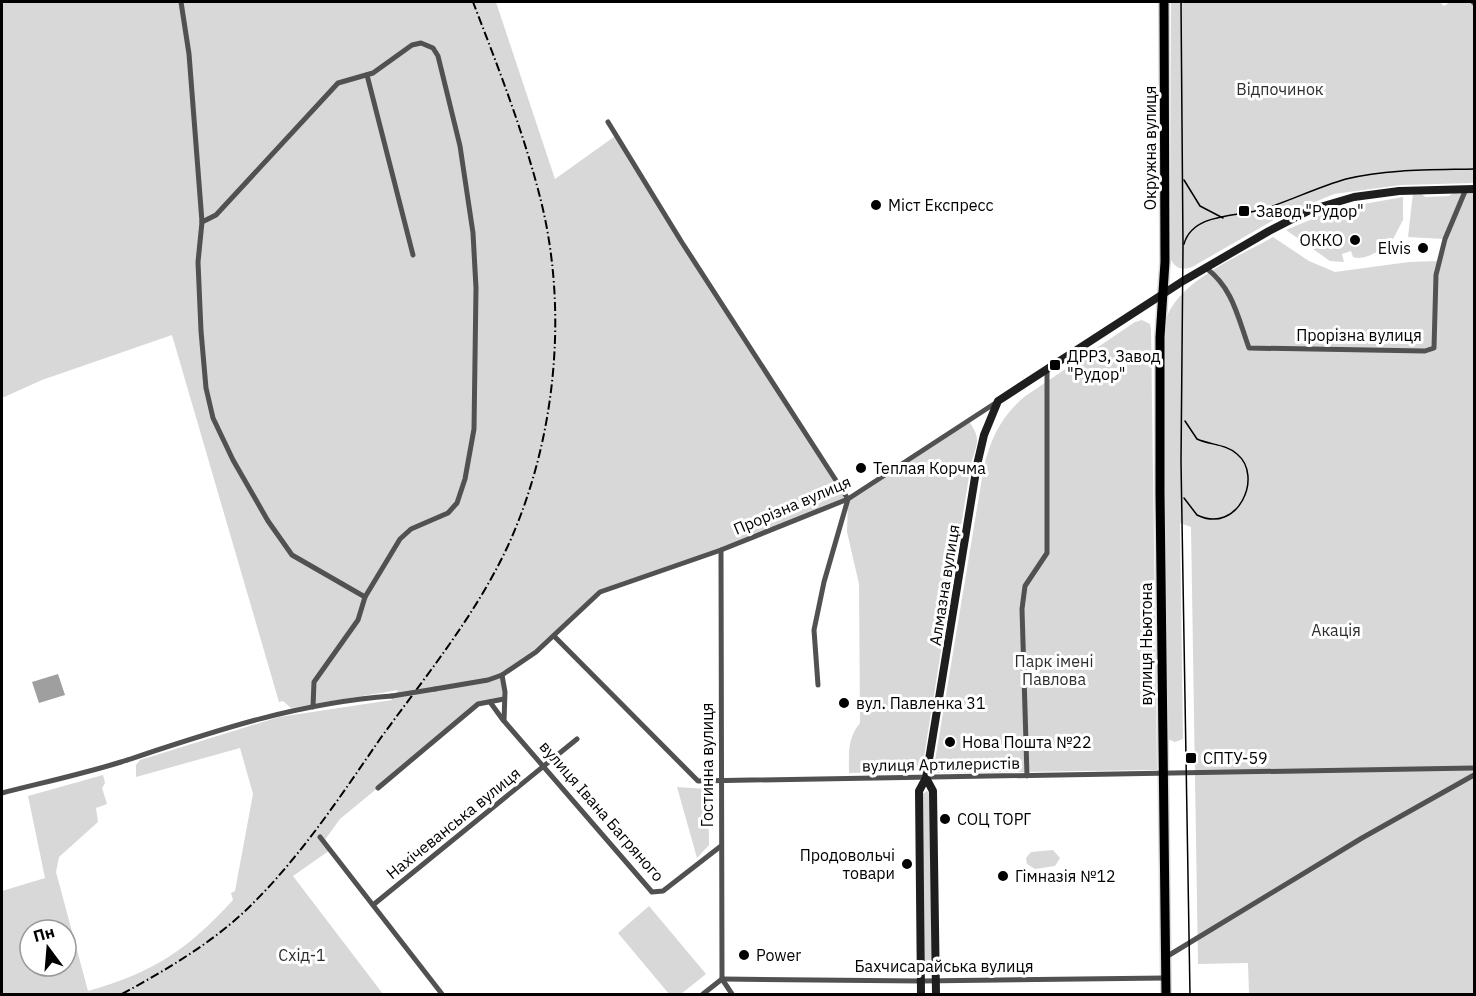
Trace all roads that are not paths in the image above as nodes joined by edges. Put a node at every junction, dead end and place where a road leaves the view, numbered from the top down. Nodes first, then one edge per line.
1 (181, 2) edge
2 (1164, 2) edge
3 (367, 75) junction
4 (608, 123) dead end
5 (1471, 189) edge
6 (202, 222) junction
7 (413, 255) dead end
8 (1206, 268) junction
9 (1163, 294) junction
10 (1047, 370) junction
11 (998, 400) junction
12 (848, 498) junction
13 (721, 550) junction
14 (365, 597) junction
15 (554, 636) junction
16 (501, 675) junction
17 (818, 685) dead end
18 (504, 699) junction
19 (490, 702) junction
20 (313, 707) junction
21 (504, 722) junction
22 (577, 739) dead end
23 (545, 767) junction
24 (1474, 768) edge
25 (1163, 774) junction
26 (1474, 775) edge
27 (1027, 776) junction
28 (926, 777) junction
29 (720, 781) junction
30 (378, 788) dead end
31 (2, 793) edge
32 (320, 837) dead end
33 (721, 846) junction
34 (373, 905) junction
35 (1165, 957) junction
36 (1165, 978) junction
37 (722, 979) junction
38 (936, 980) junction
39 (921, 981) junction
40 (442, 994) edge
41 (703, 994) edge
42 (732, 994) edge
43 (921, 994) edge
44 (936, 994) edge
45 (1166, 994) edge

1 - 6 street
2 - 9 main road, Окружна вулиця
3 - 6 street
3 - 7 street
3 - 14 street
4 - 12 street
5 - 8 street, Прорізна вулиця
5 - 8 street, Прорізна вулиця
6 - 14 street
8 - 9 street, Прорізна вулиця
9 - 10 street, Прорізна вулиця
9 - 25 main road, вулиця Ньютона
10 - 11 street, Прорізна вулиця
10 - 27 street
11 - 12 street, Прорізна вулиця
11 - 28 street, Алмазна вулиця
12 - 13 street, Прорізна вулиця
12 - 17 street
13 - 15 street, Прорізна вулиця
13 - 29 street, Гостинна вулиця
14 - 20 street
15 - 16 street, Прорізна вулиця
15 - 29 street, вулиця Артилеристів
16 - 18 street
16 - 20 street, Прорізна вулиця, bridge
18 - 19 street
18 - 21 street
19 - 21 street, вулиця Івана Багряного
19 - 30 street
20 - 31 street, Прорізна вулиця
21 - 23 street, вулиця Івана Багряного
22 - 23 street, Нахічеванська вулиця
23 - 33 street, вулиця Івана Багряного
23 - 34 street, Нахічеванська вулиця
24 - 25 street, вулиця Артилеристів
25 - 27 street, вулиця Артилеристів
25 - 35 main road, вулиця Ньютона
26 - 35 street
27 - 28 street, вулиця Артилеристів
28 - 29 street, вулиця Артилеристів
28 - 38 street, Алмазна вулиця
28 - 39 street, Алмазна вулиця
29 - 33 street, Гостинна вулиця
32 - 34 street
33 - 37 street, Гостинна вулиця
34 - 40 street
35 - 36 main road, вулиця Ньютона
36 - 38 street, Бахчисарайська вулиця
36 - 45 main road, вулиця Ньютона
37 - 39 street, Бахчисарайська вулиця
37 - 41 street
37 - 42 street
38 - 39 street, Бахчисарайська вулиця
38 - 44 street, Алмазна вулиця
39 - 43 street, Алмазна вулиця

